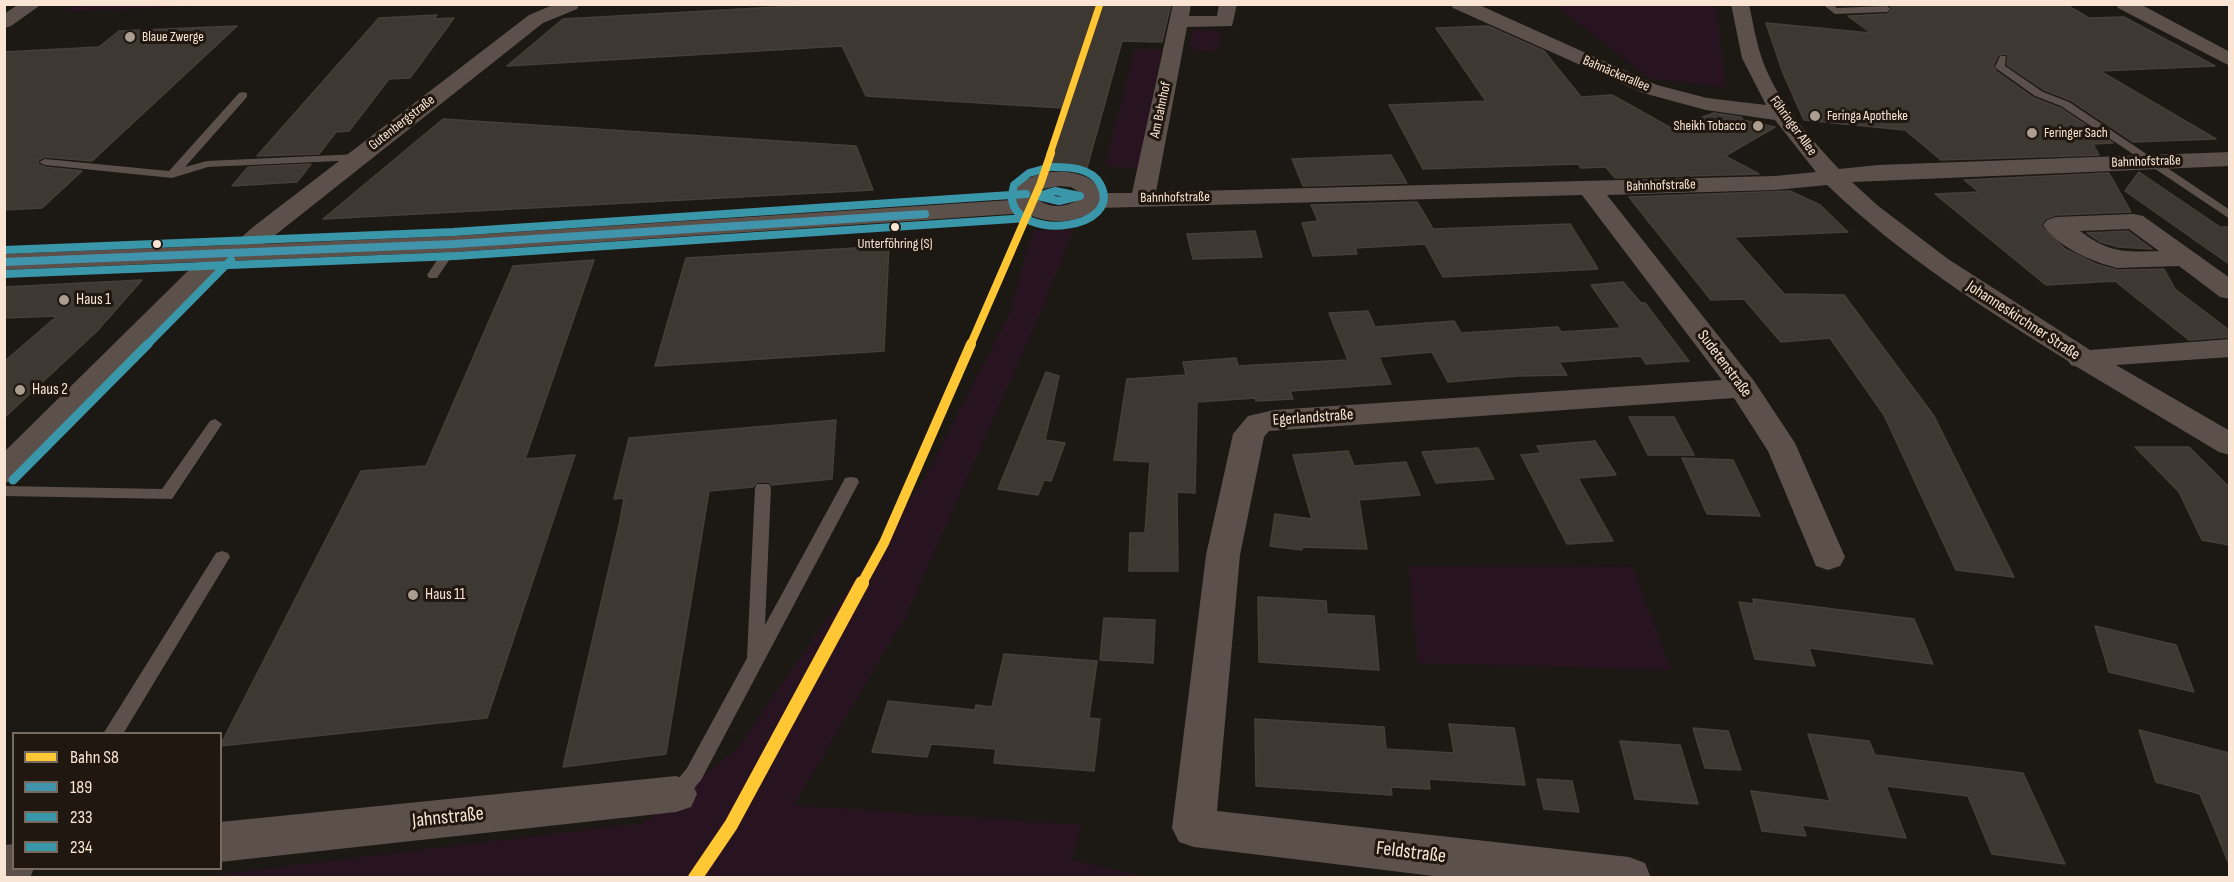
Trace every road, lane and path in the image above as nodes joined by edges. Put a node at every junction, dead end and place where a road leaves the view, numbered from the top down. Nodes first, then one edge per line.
1 (570, 4) edge
2 (1228, 4) edge
3 (1460, 4) edge
4 (1740, 4) edge
5 (1826, 4) edge
6 (2126, 4) edge
7 (1887, 9) dead end
8 (1181, 13) edge
9 (2003, 58) dead end
10 (2229, 60) edge
11 (243, 95) dead end
12 (1781, 114) junction
13 (359, 157) junction
14 (2229, 159) edge
15 (45, 162) dead end
16 (2150, 162) junction
17 (172, 175) junction
18 (1832, 176) junction
19 (1589, 188) junction
20 (1143, 199) junction
21 (1091, 201) junction
22 (1027, 206) junction
23 (2229, 216) edge
24 (454, 244) junction
25 (231, 252) junction
26 (2184, 258) dead end
27 (4, 262) edge
28 (433, 275) dead end
29 (2229, 291) edge
30 (2229, 348) edge
31 (2081, 358) junction
32 (1743, 388) junction
33 (215, 424) dead end
34 (2229, 445) edge
35 (4, 472) edge
36 (851, 482) dead end
37 (763, 488) dead end
38 (4, 491) edge
39 (222, 557) dead end
40 (1828, 557) dead end
41 (754, 662) junction
42 (113, 732) edge
43 (676, 794) joint
44 (1194, 828) joint
45 (222, 842) edge
46 (1629, 878) edge

1 - 13 street, Gutenbergstraße
2 - 8 street, Am Bahnhof
3 - 12 street, Bahnäckerallee
4 - 12 street, Föhringer Allee
5 - 7 lane
6 - 10 street
8 - 20 street, Am Bahnhof
9 - 16 lane
11 - 17 lane
12 - 18 street, Föhringer Allee
13 - 17 lane
13 - 25 street, Gutenbergstraße
14 - 16 street, Bahnhofstraße
15 - 17 lane
16 - 18 street, Bahnhofstraße
16 - 23 lane
18 - 19 street, Bahnhofstraße
18 - 31 street, Johanneskirchner Straße
19 - 20 street, Bahnhofstraße
19 - 32 street, Sudetenstraße
20 - 21 street, Bahnhofstraße
21 - 22 street
21 - 22 street
22 - 24 street
24 - 25 street
24 - 28 lane
25 - 27 street
25 - 35 street, Gutenbergstraße
26 - 29 street
30 - 31 street
31 - 34 street, Johanneskirchner Straße
32 - 40 street, Sudetenstraße
32 - 44 street, Egerlandstraße
33 - 38 lane
36 - 41 lane
37 - 41 lane
39 - 42 lane
41 - 43 lane
43 - 45 street, Jahnstraße
44 - 46 street, Feldstraße

